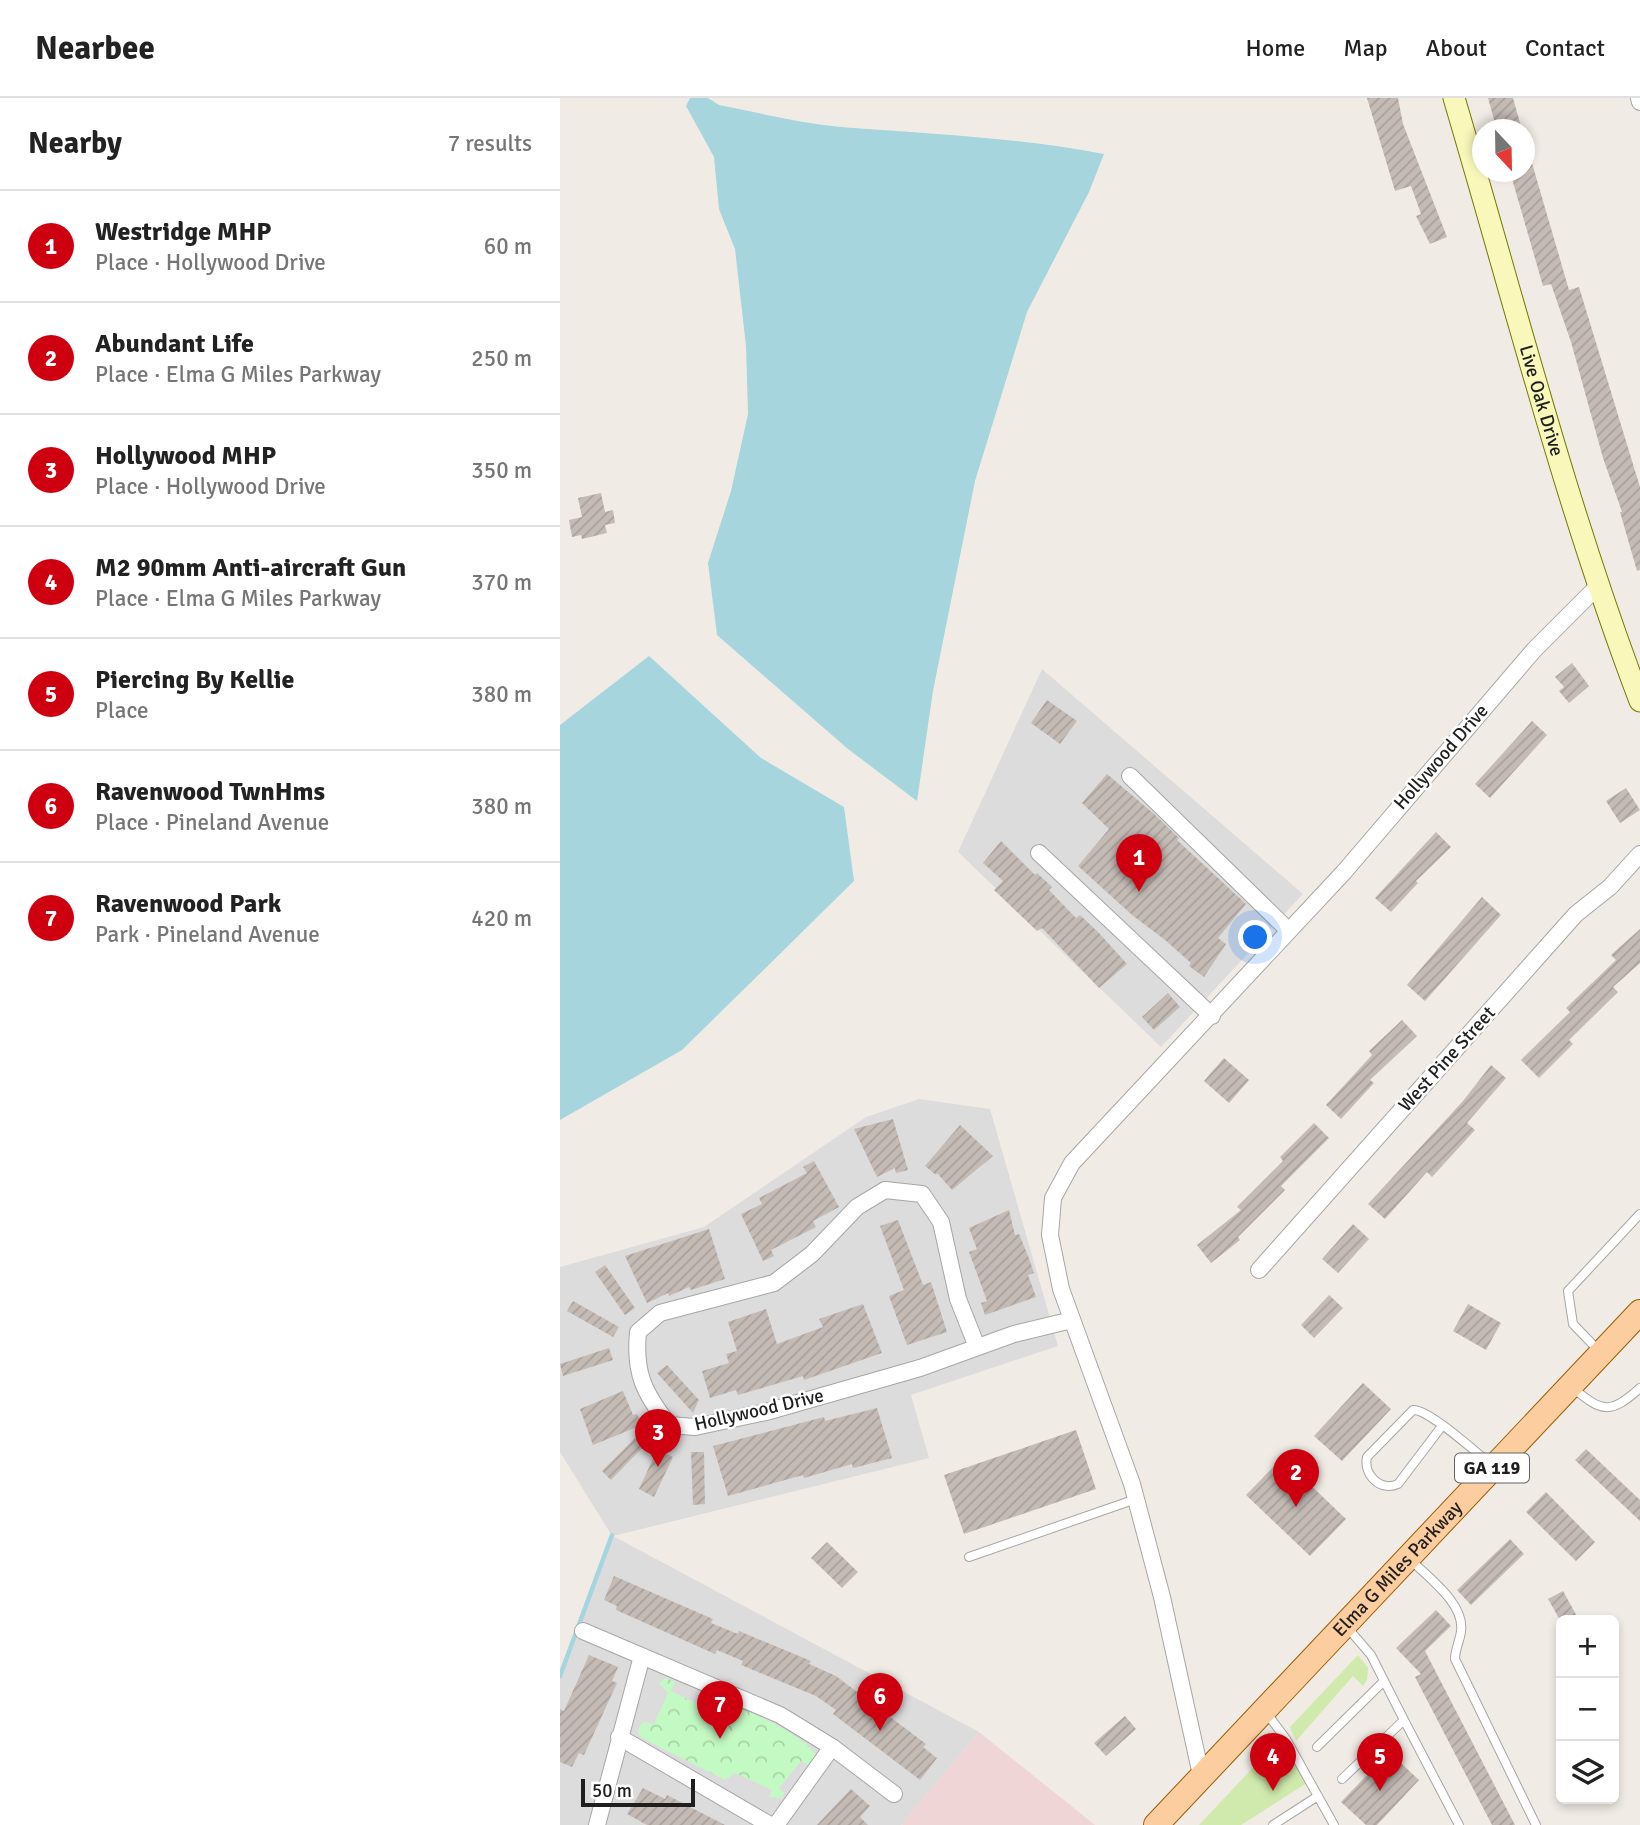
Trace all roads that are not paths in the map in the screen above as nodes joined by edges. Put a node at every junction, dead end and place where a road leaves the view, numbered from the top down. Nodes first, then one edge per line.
1 (1454, 98) edge
2 (1597, 587) junction
3 (1640, 701) edge
4 (1130, 776) dead end
5 (1039, 853) dead end
6 (1640, 854) edge
7 (1289, 931) junction
8 (1212, 1016) junction
9 (1640, 1214) edge
10 (1259, 1270) dead end
11 (1640, 1312) edge
12 (1072, 1320) junction
13 (977, 1347) junction
14 (1601, 1353) junction
15 (1570, 1386) junction
16 (1640, 1388) edge
17 (1442, 1426) junction
18 (1494, 1466) junction
19 (1136, 1499) junction
20 (969, 1557) dead end
21 (1408, 1557) junction
22 (1345, 1624) junction
23 (583, 1631) dead end
24 (642, 1656) junction
25 (1384, 1681) junction
26 (1263, 1709) junction
27 (1404, 1720) junction
28 (619, 1737) junction
29 (832, 1747) junction
30 (1317, 1747) dead end
31 (1200, 1775) junction
32 (1342, 1779) dead end
33 (894, 1794) dead end
34 (1318, 1796) junction
35 (1332, 1824) edge
36 (597, 1825) edge
37 (770, 1825) edge
38 (776, 1825) edge
39 (1156, 1825) edge
40 (1273, 1825) edge
41 (1459, 1825) edge
42 (1536, 1825) edge

1 - 2 street, Live Oak Drive
2 - 3 street, Live Oak Drive
2 - 7 street, Hollywood Drive
4 - 7 street
5 - 8 street
6 - 10 street, West Pine Street
7 - 8 street, Hollywood Drive
8 - 12 street, Hollywood Drive
9 - 14 lane
11 - 14 main road, Elma G Miles Parkway / GA 119
12 - 13 street, Hollywood Drive
12 - 19 street, Hollywood Drive
13 - 13 street, Hollywood Drive
14 - 15 main road, Elma G Miles Parkway / GA 119
15 - 16 lane
15 - 18 main road, Elma G Miles Parkway / GA 119
17 - 17 lane
17 - 18 lane
18 - 21 main road, Elma G Miles Parkway / GA 119
19 - 20 lane
19 - 31 street, Hollywood Drive
21 - 22 main road, Elma G Miles Parkway / GA 119
21 - 42 lane
22 - 25 lane
22 - 26 main road, Elma G Miles Parkway / GA 119
23 - 24 street
24 - 28 street
24 - 29 street
25 - 27 lane
25 - 30 lane
26 - 31 main road, Elma G Miles Parkway / GA 119
26 - 34 lane
27 - 32 lane
27 - 41 lane
28 - 36 street
28 - 37 street
29 - 33 street
29 - 38 street
31 - 39 main road, Elma G Miles Parkway / GA 119
34 - 35 lane
34 - 40 lane

